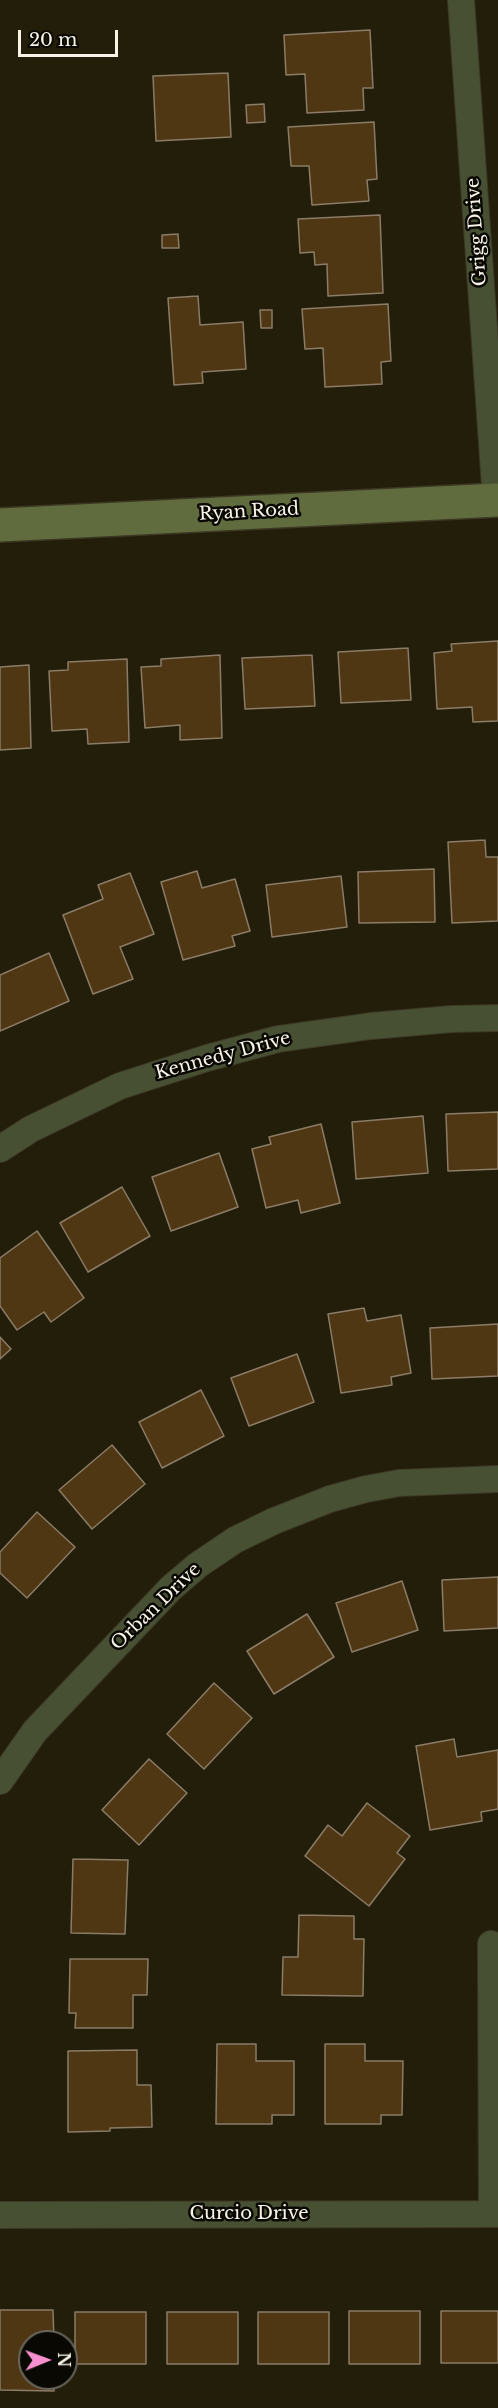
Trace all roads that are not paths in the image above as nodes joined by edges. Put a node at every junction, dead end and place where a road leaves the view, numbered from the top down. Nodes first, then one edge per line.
1 (461, 0) edge
2 (497, 500) edge
3 (0, 525) edge
4 (498, 1018) edge
5 (0, 1149) edge
6 (498, 1479) edge
7 (0, 1780) edge
8 (491, 1944) dead end
9 (495, 2214) edge
10 (0, 2215) edge

1 - 2 street, Grigg Drive
2 - 3 main road, Ryan Road
4 - 5 street, Kennedy Drive
6 - 7 street, Orban Drive
8 - 9 street
9 - 10 street, Curcio Drive

